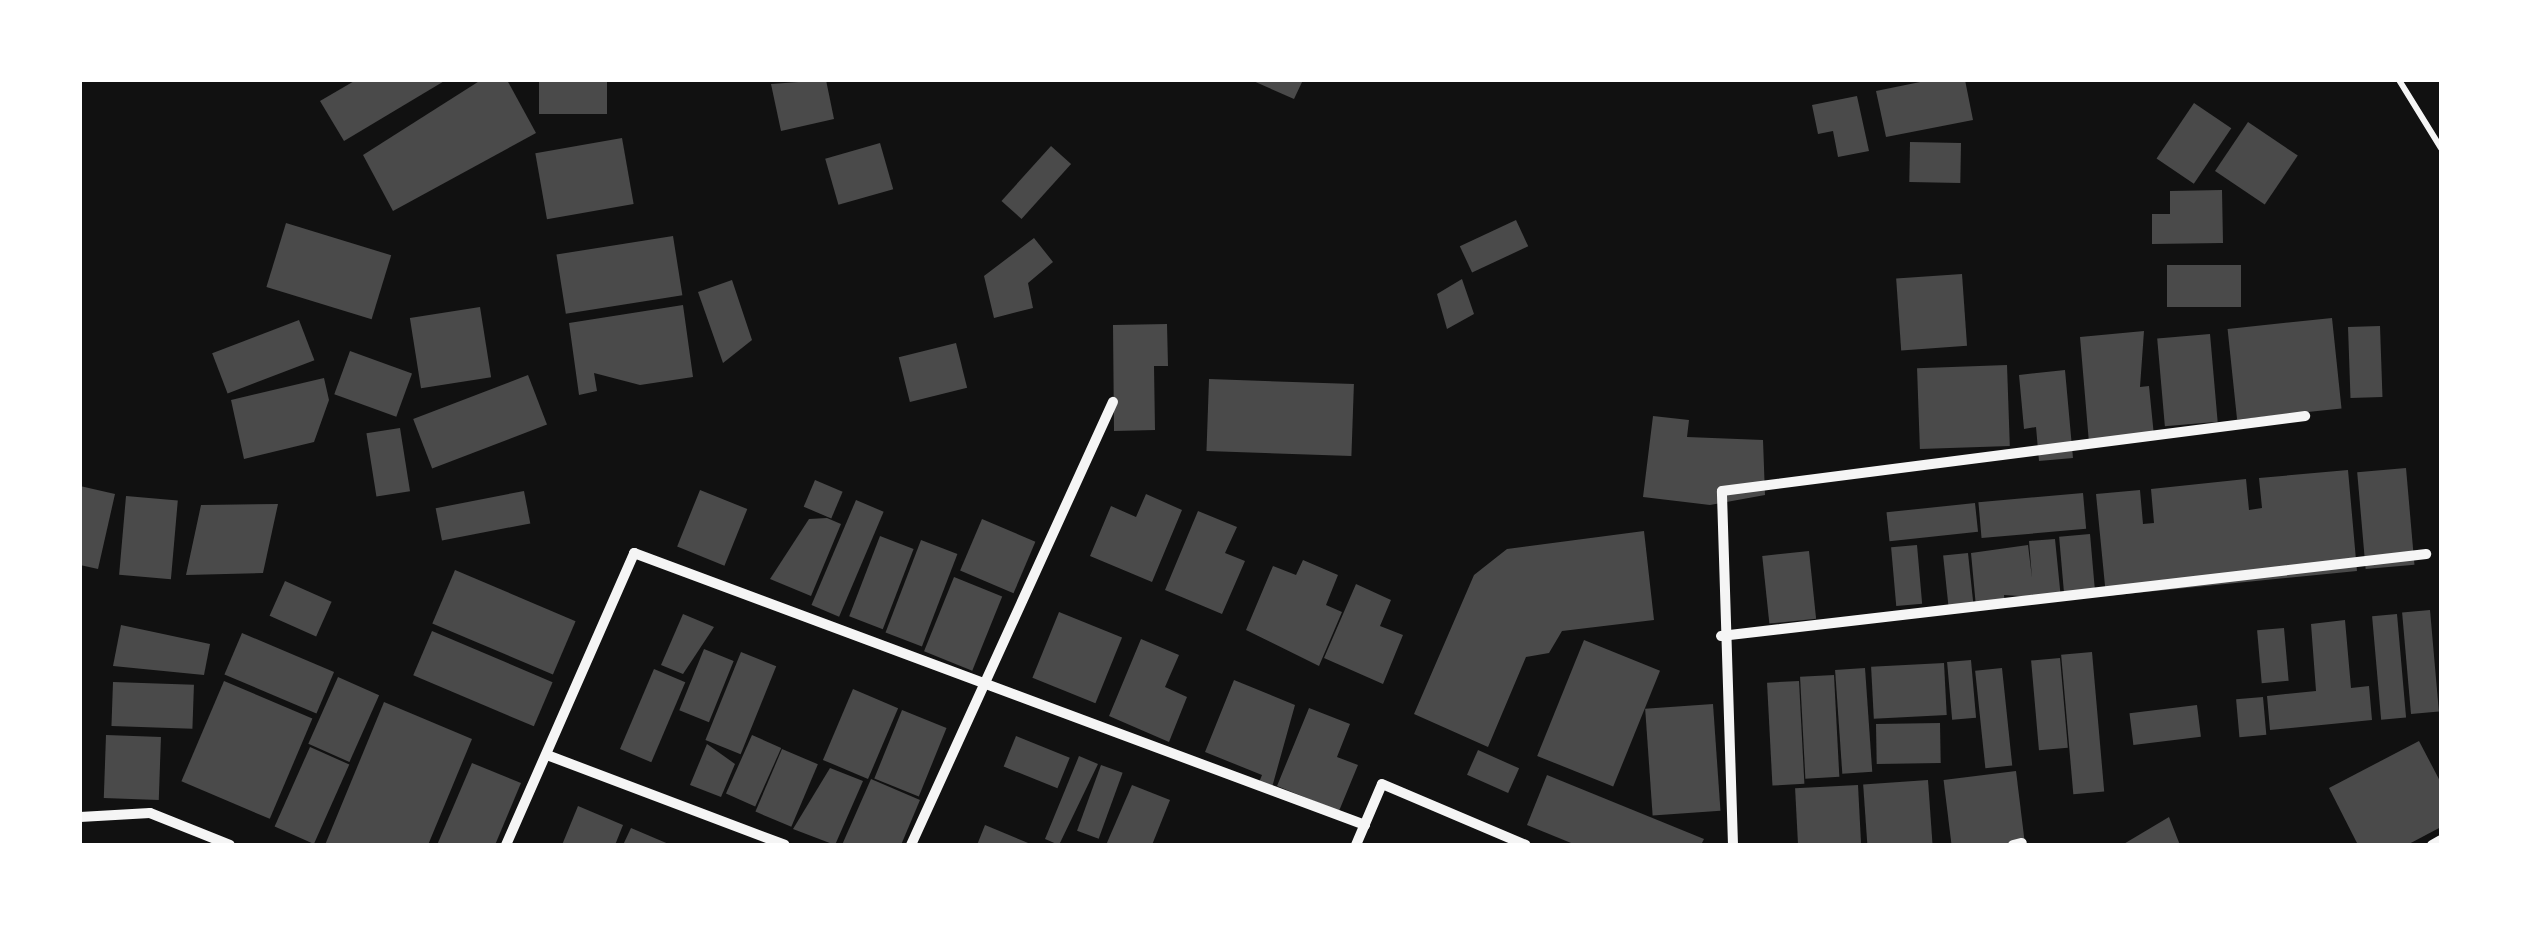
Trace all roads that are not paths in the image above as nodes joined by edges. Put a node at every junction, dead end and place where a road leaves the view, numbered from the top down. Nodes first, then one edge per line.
1 (1113, 402) dead end
2 (2306, 416) dead end
3 (2426, 554) dead end
4 (1721, 636) junction
5 (985, 684) junction
6 (547, 755) junction
7 (80, 817) edge
8 (1364, 824) junction
9 (2441, 840) edge
10 (230, 845) edge
11 (506, 845) edge
12 (786, 845) edge
13 (911, 845) edge
14 (1356, 845) edge
15 (1526, 845) edge
16 (1733, 845) edge
17 (2432, 845) edge

1 - 5 street
2 - 4 street
3 - 4 street
4 - 16 street
5 - 6 street
5 - 8 street
5 - 13 street
6 - 11 street
6 - 12 street
7 - 10 street
8 - 14 street
8 - 15 street
9 - 17 street

